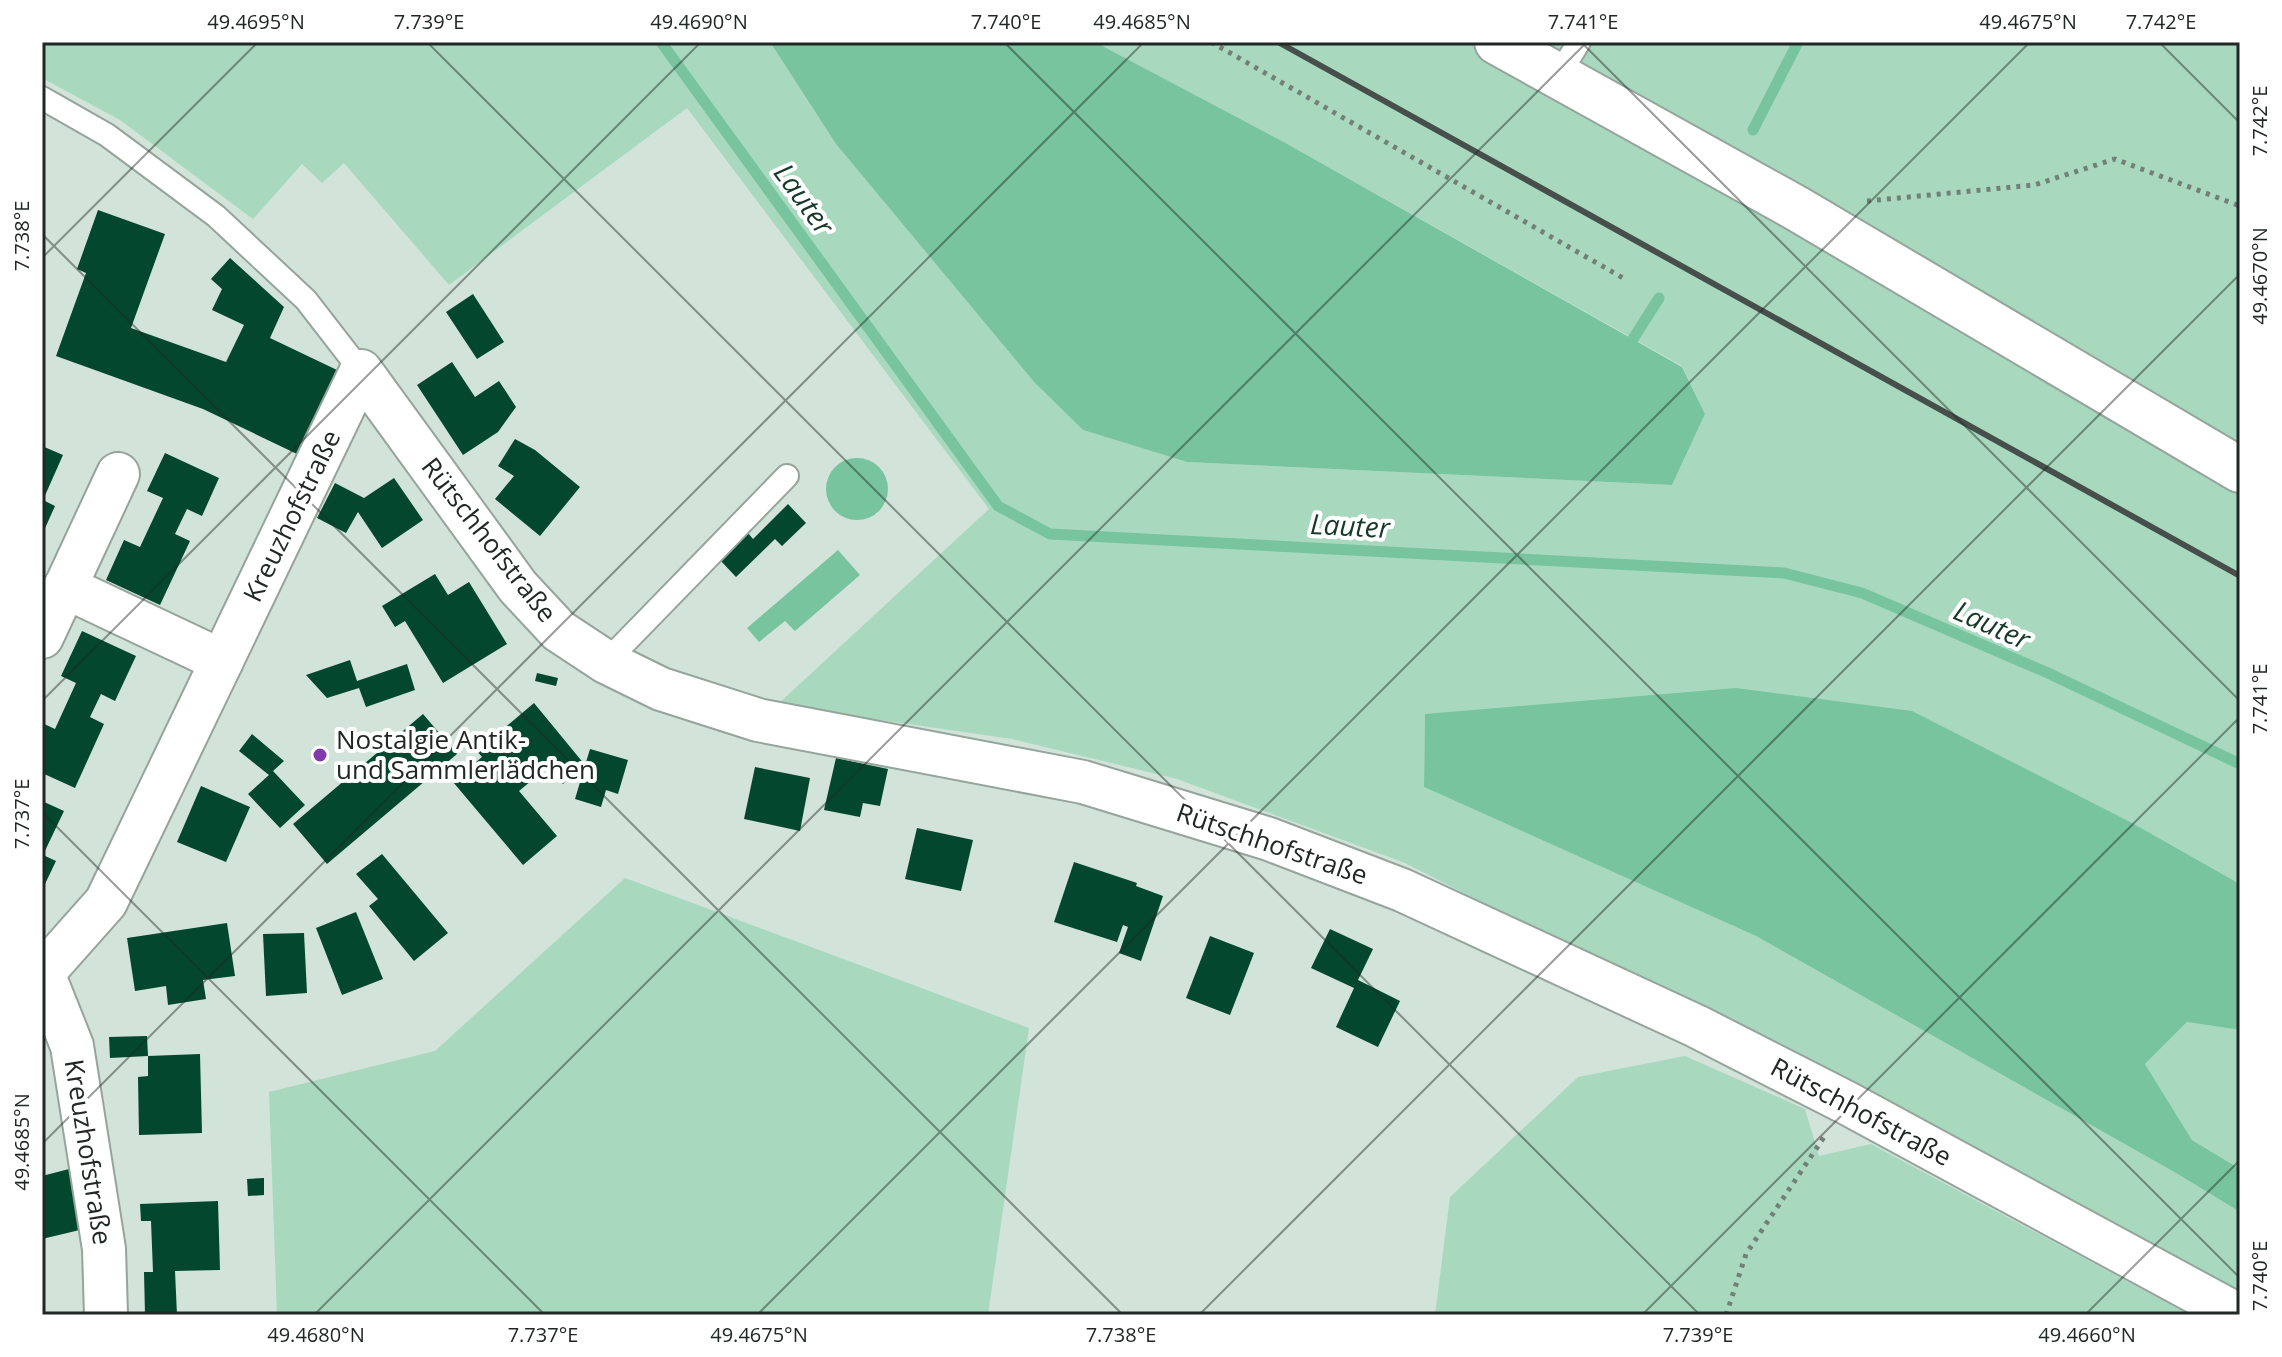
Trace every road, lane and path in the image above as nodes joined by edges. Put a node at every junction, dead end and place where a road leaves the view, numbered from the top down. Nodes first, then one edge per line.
1 (1211, 42) edge
2 (1497, 42) edge
3 (1568, 59) edge
4 (42, 98) edge
5 (1860, 202) dead end
6 (2240, 206) edge
7 (1623, 278) dead end
8 (361, 371) junction
9 (2240, 470) edge
10 (118, 474) dead end
11 (787, 476) dead end
12 (65, 587) junction
13 (42, 637) edge
14 (222, 661) junction
15 (606, 662) junction
16 (42, 973) edge
17 (1847, 1103) junction
18 (106, 1315) edge
19 (1726, 1315) edge
20 (2238, 1315) edge

1 - 7 path
2 - 3 street
3 - 9 street
4 - 8 lane
5 - 6 path
8 - 14 street, Kreuzhofstraße
8 - 15 street, Rütschhofstraße
10 - 12 street
11 - 15 lane
12 - 13 street
12 - 14 street
14 - 16 street, Kreuzhofstraße
15 - 17 street, Rütschhofstraße
16 - 18 street, Kreuzhofstraße
17 - 19 path
17 - 20 street, Rütschhofstraße

